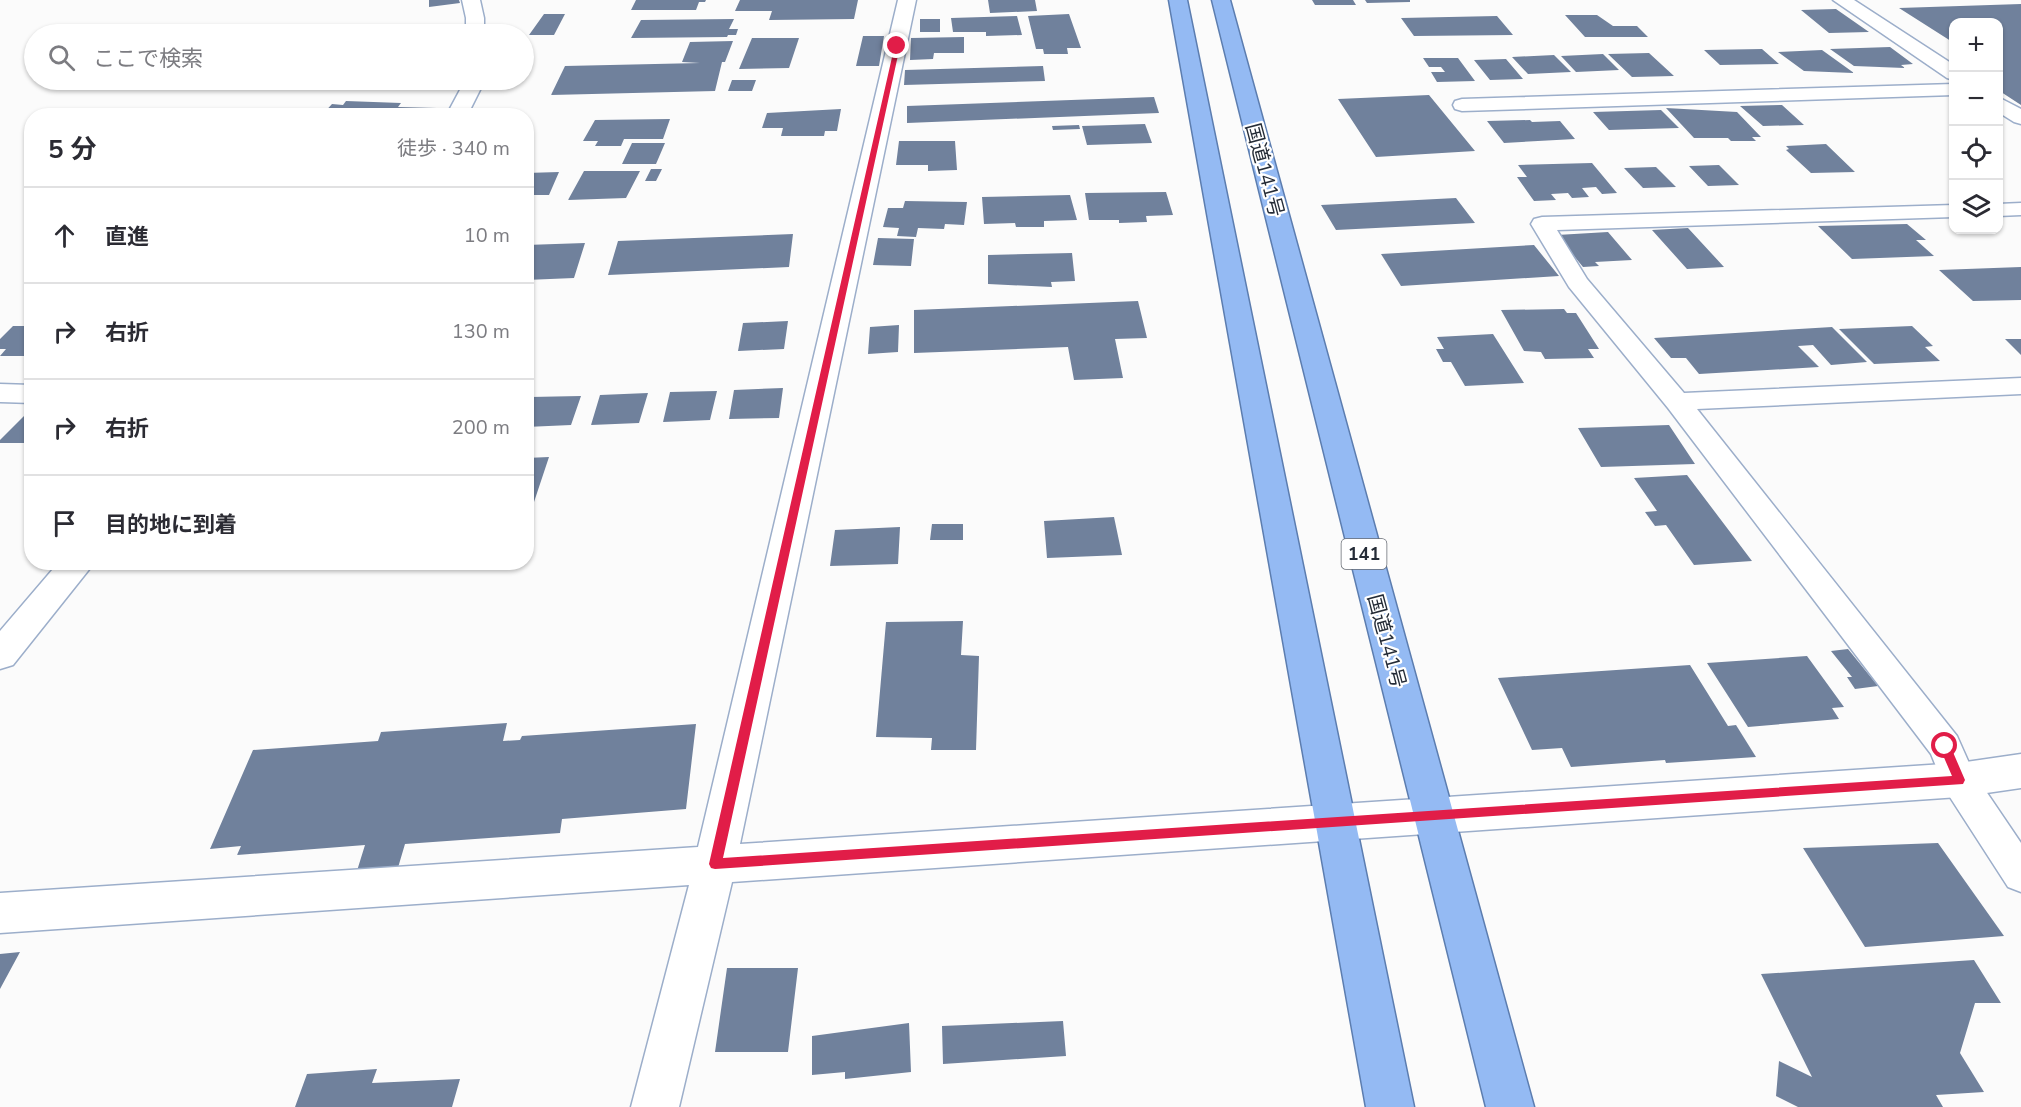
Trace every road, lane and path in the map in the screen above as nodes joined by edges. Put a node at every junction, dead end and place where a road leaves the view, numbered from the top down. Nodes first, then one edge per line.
1 (471, 0) edge
2 (907, 0) edge
3 (1178, 0) edge
4 (1221, 0) edge
5 (1842, 0) edge
6 (475, 24) edge
7 (1950, 72) edge
8 (1949, 89) edge
9 (470, 90) edge
10 (1462, 105) dead end
11 (2003, 106) edge
12 (460, 108) edge
13 (2021, 118) edge
14 (2021, 209) edge
15 (2003, 210) edge
16 (1949, 211) edge
17 (2021, 386) edge
18 (0, 393) edge
19 (24, 394) edge
20 (1677, 402) junction
21 (72, 570) edge
22 (0, 656) edge
23 (2021, 771) edge
24 (1959, 780) junction
25 (1432, 814) junction
26 (1335, 822) junction
27 (715, 864) junction
28 (2021, 874) edge
29 (0, 913) edge
30 (655, 1107) edge
31 (1390, 1107) edge
32 (1510, 1107) edge

1 - 6 street
2 - 27 street
3 - 26 highway
4 - 25 highway, 国道141号 / 141
5 - 7 street
8 - 10 lane
9 - 12 street
11 - 13 street
14 - 15 lane
16 - 20 lane
17 - 20 lane
18 - 19 street
20 - 24 lane
21 - 22 street
23 - 24 street
24 - 25 street
24 - 28 lane
25 - 26 street
25 - 32 highway, 国道141号 / 141
26 - 27 street
26 - 31 highway
27 - 29 street
27 - 30 street

